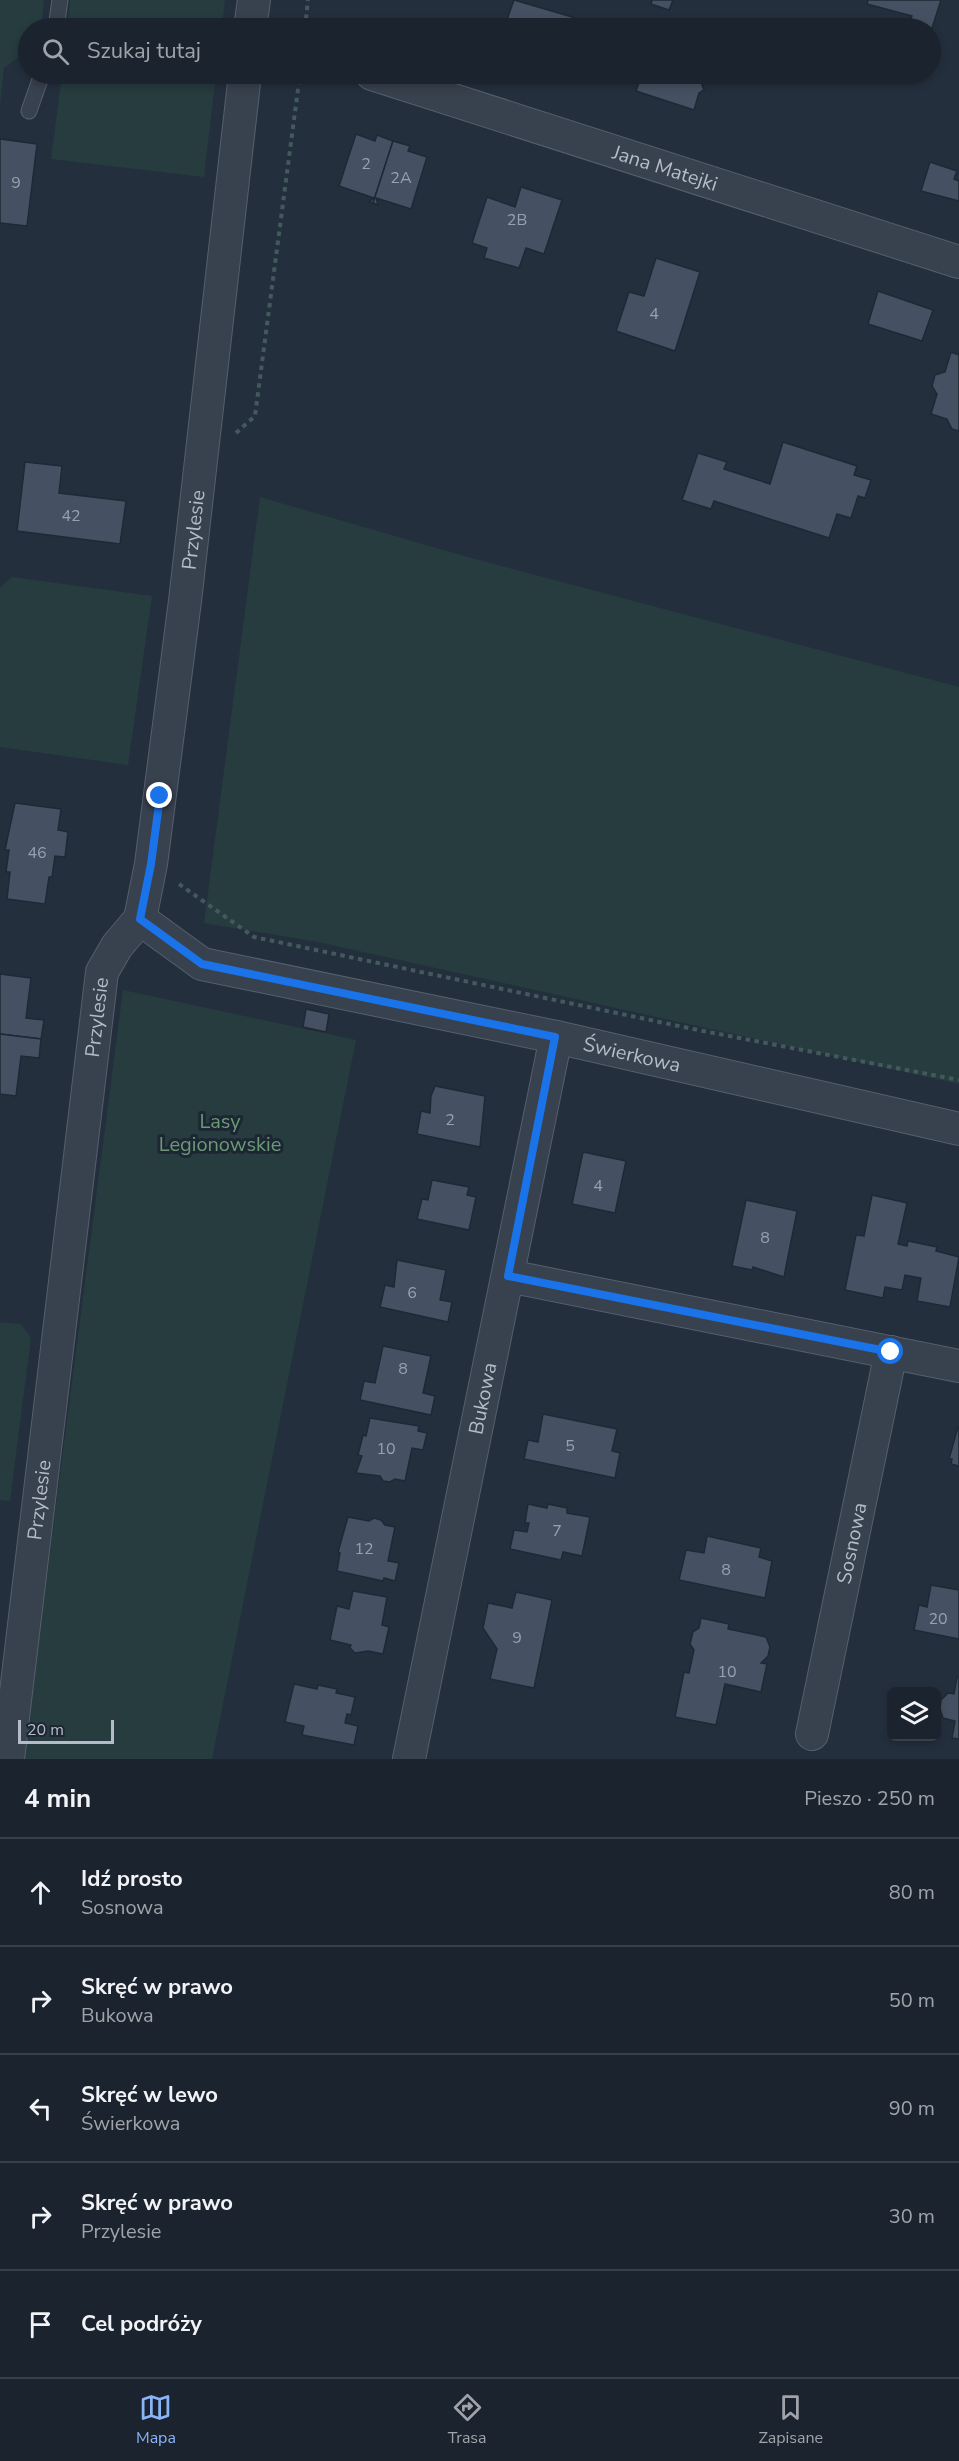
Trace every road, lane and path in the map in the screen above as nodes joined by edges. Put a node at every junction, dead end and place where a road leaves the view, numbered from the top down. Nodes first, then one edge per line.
1 (60, 0) edge
2 (254, 0) edge
3 (308, 0) edge
4 (57, 18) edge
5 (251, 18) edge
6 (306, 18) edge
7 (38, 84) edge
8 (244, 84) edge
9 (403, 84) edge
10 (29, 111) dead end
11 (959, 262) edge
12 (151, 864) junction
13 (140, 919) junction
14 (555, 1037) junction
15 (959, 1080) edge
16 (959, 1129) edge
17 (508, 1276) junction
18 (891, 1352) junction
19 (959, 1366) edge
20 (812, 1734) dead end
21 (8, 1759) edge
22 (409, 1759) edge

1 - 4 lane
2 - 5 street
3 - 6 path
7 - 10 lane
8 - 12 street, Przylesie
9 - 11 street, Jana Matejki
12 - 13 street, Przylesie
12 - 15 path
13 - 14 street, Świerkowa
13 - 21 street, Przylesie
14 - 16 street, Świerkowa
14 - 17 street, Bukowa
17 - 18 street
17 - 22 street, Bukowa
18 - 19 street
18 - 20 street, Sosnowa

